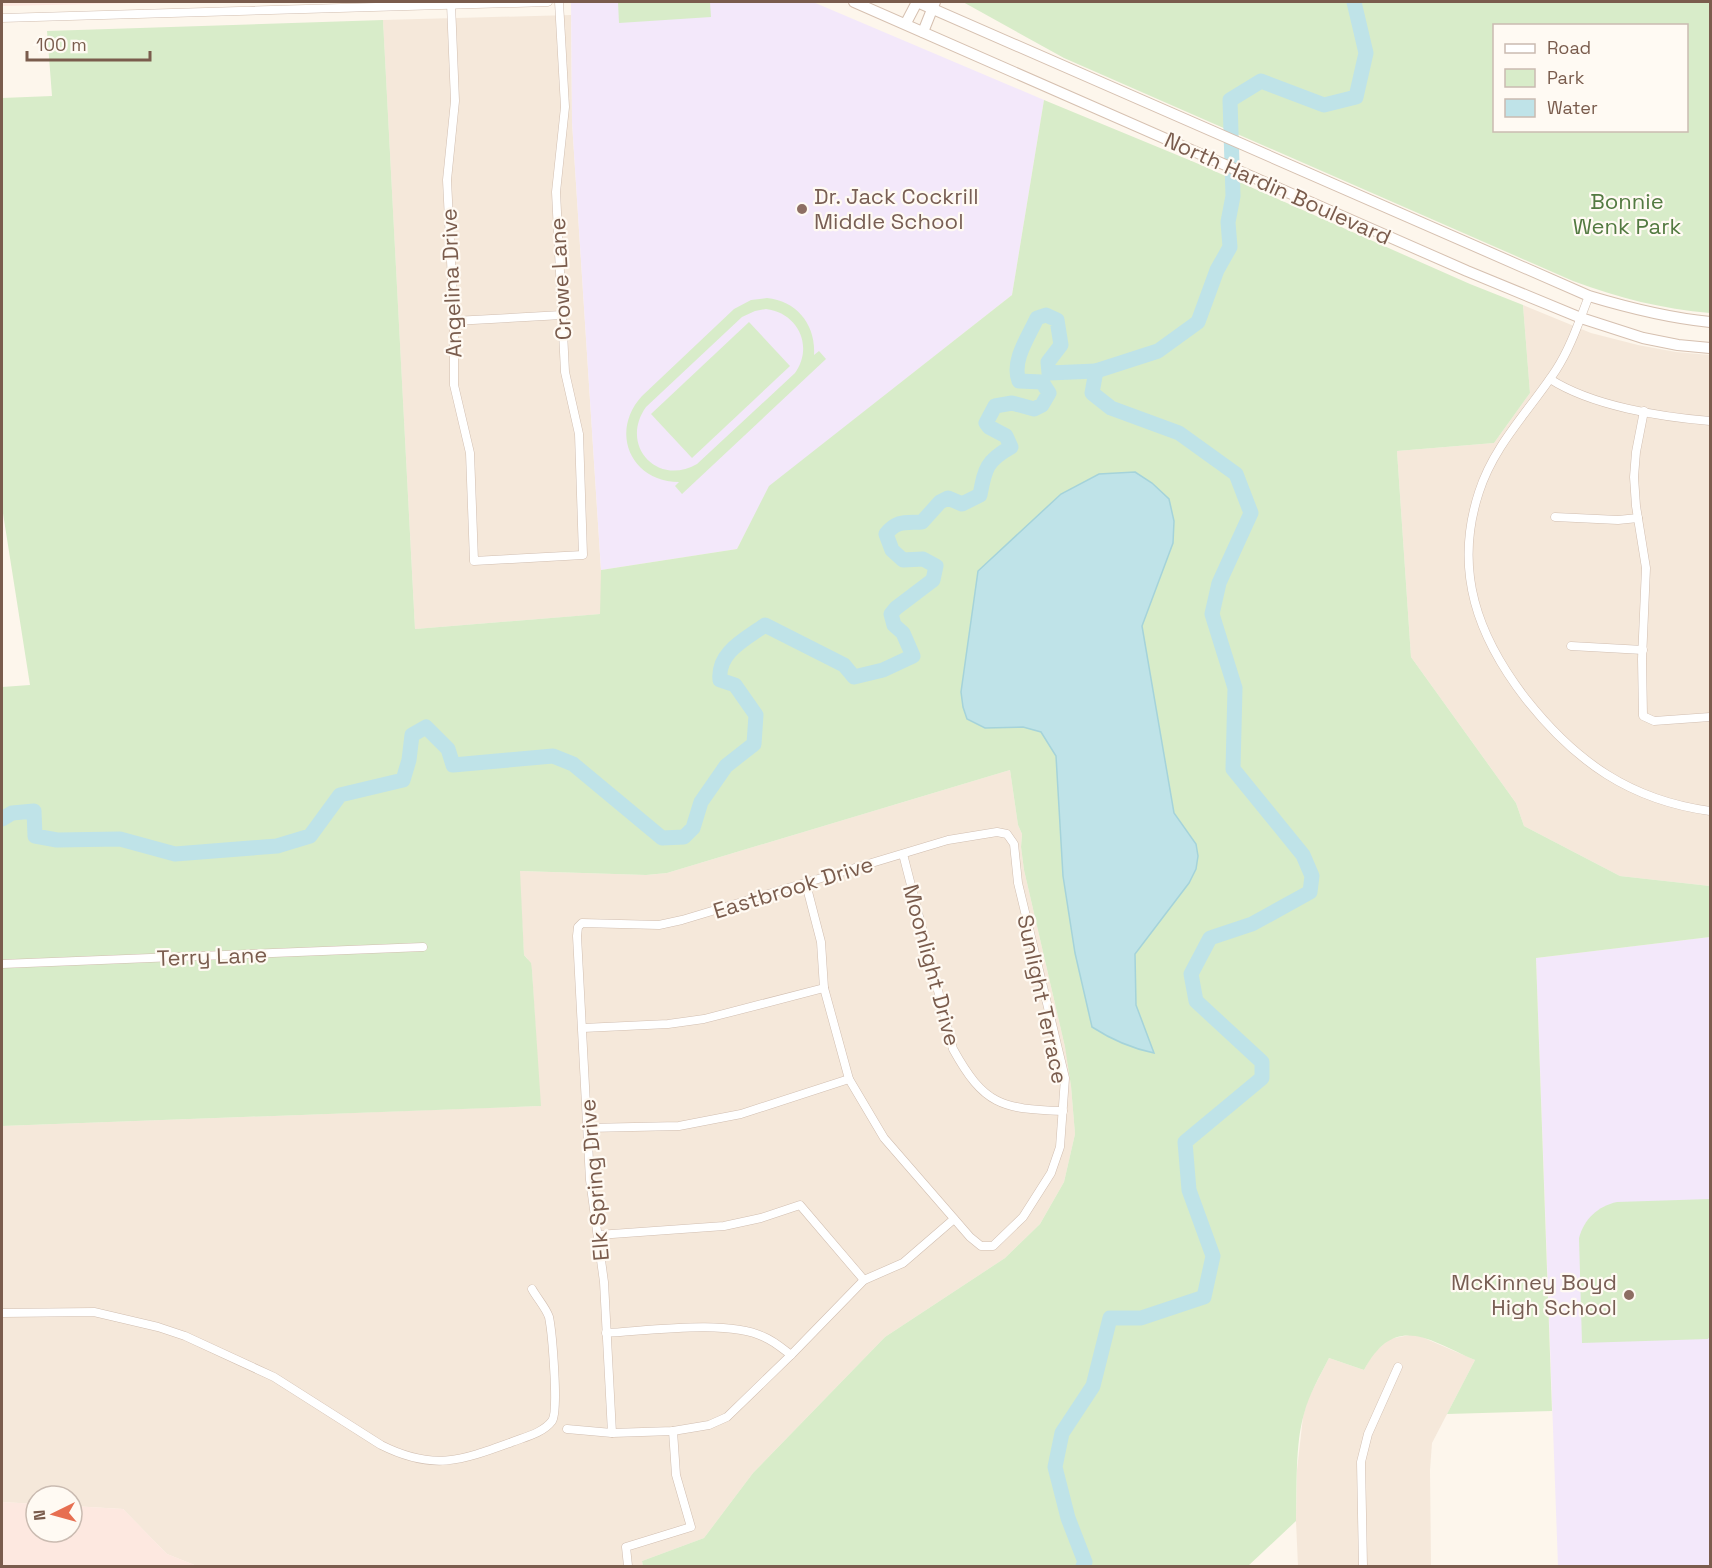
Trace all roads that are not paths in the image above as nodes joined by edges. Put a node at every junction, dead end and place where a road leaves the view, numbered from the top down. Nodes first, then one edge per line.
1 (548, 2) edge
2 (559, 2) edge
3 (854, 2) edge
4 (917, 2) edge
5 (451, 4) junction
6 (934, 5) edge
7 (2, 18) edge
8 (906, 23) junction
9 (923, 32) junction
10 (1589, 296) junction
11 (562, 315) junction
12 (1581, 318) junction
13 (454, 321) junction
14 (1710, 322) edge
15 (1710, 348) edge
16 (1550, 379) junction
17 (1644, 411) junction
18 (1710, 421) edge
19 (1555, 517) dead end
20 (1638, 518) junction
21 (474, 561) joint
22 (1571, 646) dead end
23 (1643, 650) junction
24 (1710, 717) edge
25 (1710, 812) edge
26 (1007, 834) joint
27 (903, 854) junction
28 (806, 884) junction
29 (578, 927) joint
30 (423, 946) dead end
31 (2, 964) edge
32 (824, 988) junction
33 (583, 1028) junction
34 (849, 1079) junction
35 (1063, 1111) junction
36 (588, 1128) junction
37 (954, 1219) junction
38 (598, 1234) junction
39 (864, 1280) junction
40 (532, 1290) dead end
41 (2, 1313) edge
42 (606, 1333) junction
43 (791, 1355) junction
44 (1398, 1367) dead end
45 (567, 1429) dead end
46 (673, 1431) junction
47 (612, 1433) junction
48 (628, 1566) edge
49 (1364, 1566) edge

1 - 5 street
2 - 11 street, Crowe Lane
3 - 8 main road, North Hardin Boulevard
4 - 6 main road, North Hardin Boulevard
4 - 8 main road
5 - 7 street
5 - 13 street, Angelina Drive
6 - 9 main road
6 - 10 main road, North Hardin Boulevard
8 - 9 main road, North Hardin Boulevard
9 - 12 main road, North Hardin Boulevard
10 - 12 street
10 - 14 main road, North Hardin Boulevard
11 - 13 street
11 - 21 street, Crowe Lane
12 - 15 main road, North Hardin Boulevard
12 - 16 street
13 - 21 street, Angelina Drive
16 - 17 street
16 - 25 street
17 - 18 street
17 - 20 street
19 - 20 street
20 - 23 street
22 - 23 street
23 - 24 street
26 - 27 street, Eastbrook Drive
26 - 35 street, Sunlight Terrace
27 - 28 street, Eastbrook Drive
27 - 35 street, Moonlight Drive
28 - 29 street, Eastbrook Drive
28 - 32 street
29 - 33 street, Elk Spring Drive
30 - 31 street, Terry Lane
32 - 33 street
32 - 34 street
33 - 36 street, Elk Spring Drive
34 - 36 street
34 - 37 street
35 - 37 street, Sunlight Terrace
36 - 38 street, Elk Spring Drive
37 - 39 street
38 - 39 street
38 - 42 street, Elk Spring Drive
39 - 43 street
40 - 41 street
42 - 43 street
42 - 47 street, Elk Spring Drive
43 - 46 street
44 - 49 street
45 - 47 street
46 - 47 street
46 - 48 street

